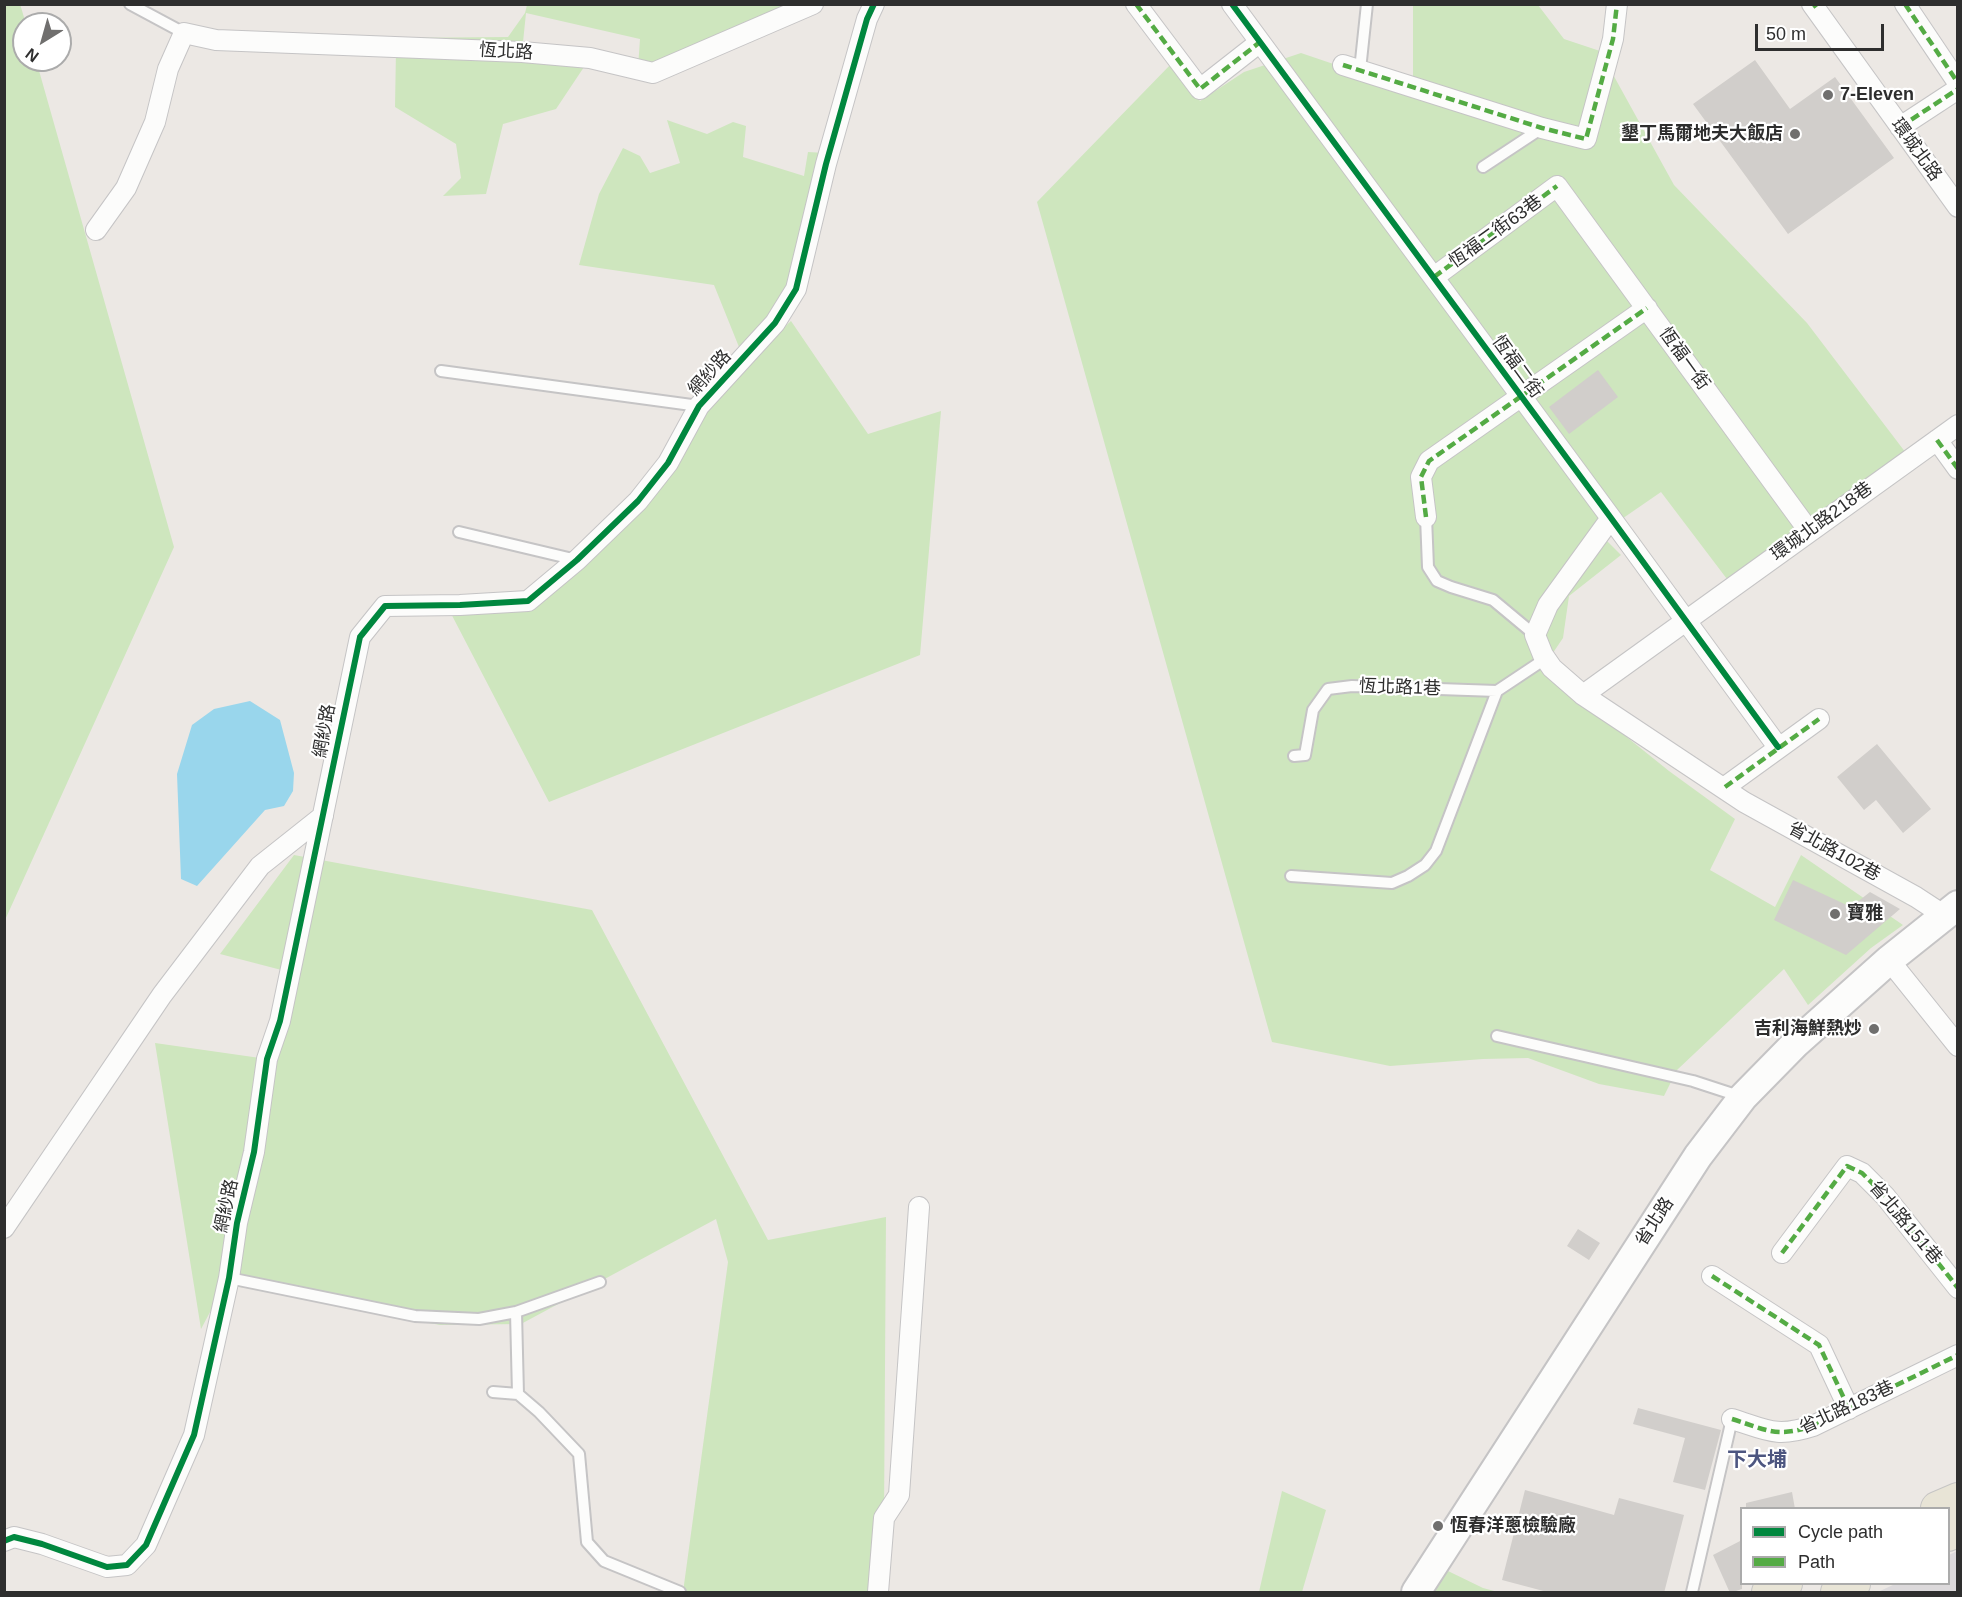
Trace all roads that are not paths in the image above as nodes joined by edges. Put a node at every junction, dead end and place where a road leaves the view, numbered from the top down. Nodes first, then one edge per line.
1 (130, 4) edge
2 (813, 4) edge
3 (874, 4) edge
4 (1136, 4) edge
5 (1232, 4) edge
6 (1367, 4) edge
7 (1617, 4) edge
8 (1905, 4) edge
9 (1814, 5) edge
10 (184, 33) junction
11 (1260, 42) junction
12 (1351, 67) joint
13 (1958, 83) edge
14 (1958, 89) edge
15 (1542, 128) junction
16 (1900, 128) junction
17 (1483, 167) dead end
18 (1557, 186) joint
19 (1958, 207) edge
20 (96, 230) dead end
21 (1434, 277) junction
22 (1647, 308) junction
23 (441, 371) dead end
24 (1520, 396) junction
25 (699, 406) junction
26 (1958, 425) edge
27 (1936, 440) junction
28 (1958, 469) edge
29 (1426, 517) joint
30 (1611, 518) junction
31 (1809, 531) junction
32 (459, 532) dead end
33 (577, 560) junction
34 (1687, 620) junction
35 (1535, 635) junction
36 (1545, 659) junction
37 (1497, 691) junction
38 (1583, 695) junction
39 (1819, 719) dead end
40 (1778, 747) junction
41 (1294, 756) dead end
42 (1725, 787) junction
43 (323, 816) junction
44 (1291, 876) dead end
45 (1951, 911) edge
46 (1889, 960) junction
47 (1497, 1036) dead end
48 (1958, 1046) edge
49 (1743, 1097) junction
50 (919, 1207) dead end
51 (4, 1228) edge
52 (1782, 1253) dead end
53 (1712, 1276) dead end
54 (229, 1278) junction
55 (600, 1282) dead end
56 (1958, 1288) edge
57 (516, 1312) junction
58 (1958, 1354) edge
59 (493, 1392) dead end
60 (518, 1394) junction
61 (1849, 1409) junction
62 (1732, 1419) joint
63 (1958, 1499) edge
64 (1942, 1507) edge
65 (4, 1541) edge
66 (1784, 1585) edge
67 (1852, 1585) edge
68 (680, 1593) edge
69 (878, 1593) edge
70 (1416, 1593) edge
71 (1692, 1593) edge
72 (1768, 1593) edge
73 (1837, 1593) edge

1 - 10 lane
2 - 10 street, 恆北路
3 - 25 street, 網紗路
4 - 11 street
5 - 11 street, 恆福二街
6 - 12 lane
7 - 15 street
8 - 13 street
9 - 16 street, 環城北路
10 - 20 street
11 - 21 street, 恆福二街
12 - 15 street
14 - 16 street
15 - 17 lane
16 - 19 street, 環城北路
18 - 21 street, 恆福二街63巷
18 - 22 street, 恆福一街
21 - 24 street, 恆福二街
22 - 24 street
22 - 31 street, 恆福一街
23 - 25 lane
24 - 29 street
24 - 30 street, 恆福二街
25 - 33 street, 網紗路
26 - 27 street, 環城北路218巷
27 - 28 street
27 - 31 street, 環城北路218巷
29 - 35 lane
30 - 34 street, 恆福二街
30 - 35 street
31 - 34 street, 環城北路218巷
32 - 33 lane
33 - 43 street, 網紗路
34 - 38 street, 環城北路218巷
34 - 40 street, 恆福二街
35 - 36 street
36 - 37 lane
36 - 38 street
37 - 41 lane, 恆北路1巷
37 - 44 lane
38 - 42 street
39 - 40 street
40 - 42 street
42 - 45 street, 省北路102巷
43 - 51 street
43 - 54 street, 網紗路
45 - 46 main road, 省北路
46 - 48 street
46 - 49 main road, 省北路
47 - 49 lane
49 - 70 main road, 省北路
50 - 69 street
52 - 56 street, 省北路151巷
53 - 61 street
54 - 57 lane
54 - 65 street, 網紗路
55 - 57 lane
57 - 60 lane
58 - 61 street, 省北路183巷
59 - 60 lane
60 - 68 lane
61 - 62 street, 省北路183巷
62 - 71 lane
63 - 64 main road
66 - 72 main road
67 - 73 main road

